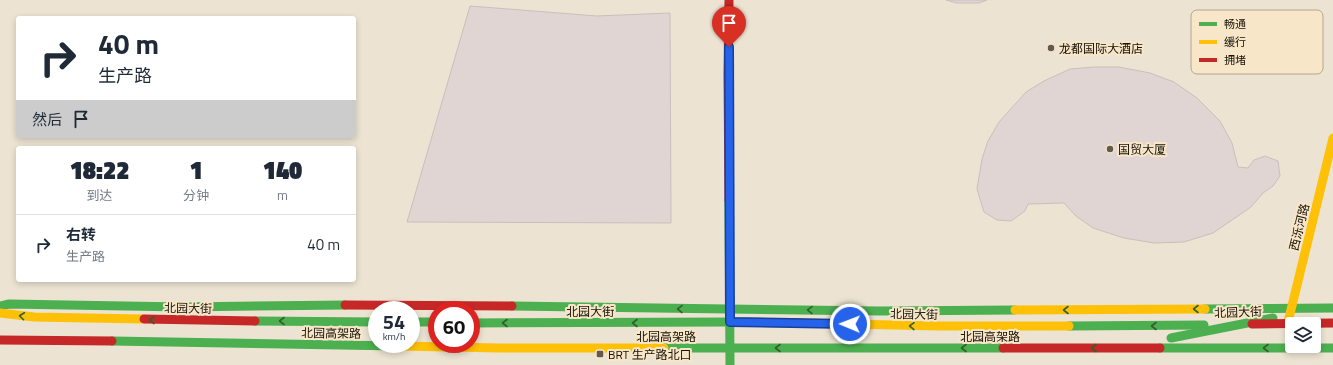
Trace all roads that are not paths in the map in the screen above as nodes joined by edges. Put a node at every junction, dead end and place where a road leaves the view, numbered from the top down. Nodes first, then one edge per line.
1 (729, 0) edge
2 (1333, 138) edge
3 (0, 306) edge
4 (1329, 308) edge
5 (0, 313) edge
6 (1289, 317) edge
7 (368, 322) edge
8 (730, 322) junction
9 (1285, 322) edge
10 (480, 323) edge
11 (1321, 323) edge
12 (1333, 323) edge
13 (0, 340) edge
14 (1122, 348) junction
15 (1333, 348) edge
16 (730, 365) edge

1 - 8 main road
2 - 6 main road, 西泺河路
4 -> 3 main road
4 - 14 main road
7 -> 5 main road, 北园大街
9 -> 8 main road, 北园大街
8 -> 10 main road, 北园大街
8 - 16 main road
11 - 12 main road, 北园大街
14 -> 13 main road, 北园高架路
15 -> 14 main road, 北园高架路

